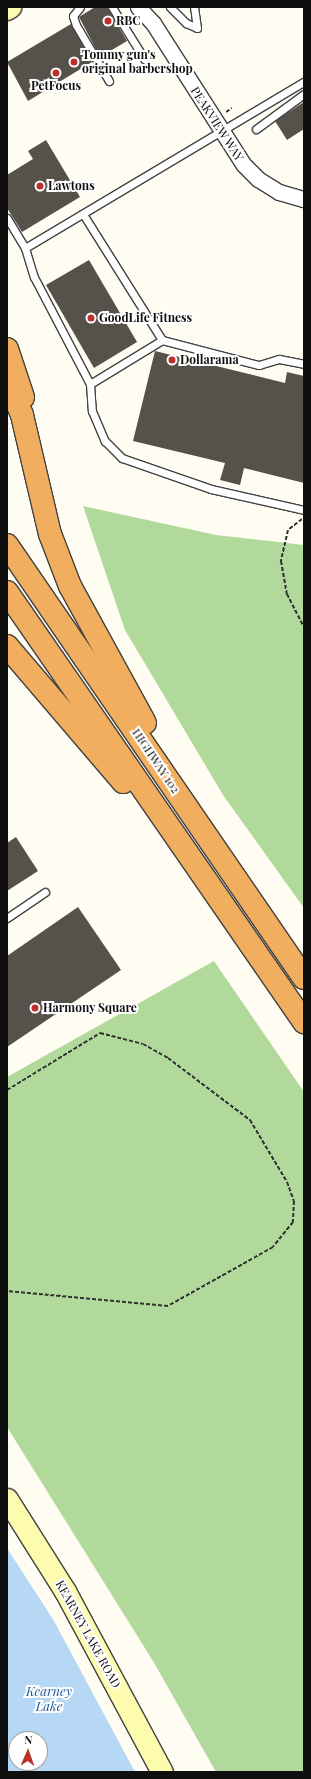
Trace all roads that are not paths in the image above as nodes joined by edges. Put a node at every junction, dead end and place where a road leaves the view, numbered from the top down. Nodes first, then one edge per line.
1 (10, 7) edge
2 (80, 7) edge
3 (112, 7) edge
4 (138, 7) edge
5 (150, 7) edge
6 (194, 7) edge
7 (7, 9) edge
8 (174, 9) edge
9 (154, 23) junction
10 (145, 60) dead end
11 (109, 81) dead end
12 (304, 82) edge
13 (304, 94) edge
14 (256, 129) dead end
15 (220, 130) junction
16 (304, 199) edge
17 (83, 214) junction
18 (7, 218) edge
19 (25, 248) junction
20 (162, 340) junction
21 (7, 349) edge
22 (304, 364) edge
23 (7, 381) edge
24 (90, 384) junction
25 (22, 415) junction
26 (304, 510) edge
27 (7, 545) edge
28 (7, 592) edge
29 (7, 646) edge
30 (215, 848) junction
31 (194, 862) junction
32 (45, 892) dead end
33 (7, 918) edge
34 (304, 978) edge
35 (304, 1022) edge
36 (7, 1499) edge
37 (162, 1772) edge

1 - 7 main road
2 - 11 lane
3 - 10 lane
4 - 9 street, PEAKVIEW WAY
5 - 9 street, PEAKVIEW WAY
6 - 8 lane
9 - 15 street, PEAKVIEW WAY
12 - 15 lane
13 - 14 lane
15 - 16 street, PEAKVIEW WAY
15 - 17 lane
17 - 19 lane
17 - 20 lane
18 - 19 lane
19 - 24 lane
20 - 22 lane
20 - 24 lane
21 - 25 highway
23 - 25 highway
24 - 26 lane
25 - 30 highway
27 - 30 highway, HIGHWAY 102
28 - 31 highway
29 - 31 highway
30 - 34 highway, HIGHWAY 102
31 - 35 highway
32 - 33 lane
36 - 37 main road, KEARNEY LAKE ROAD

